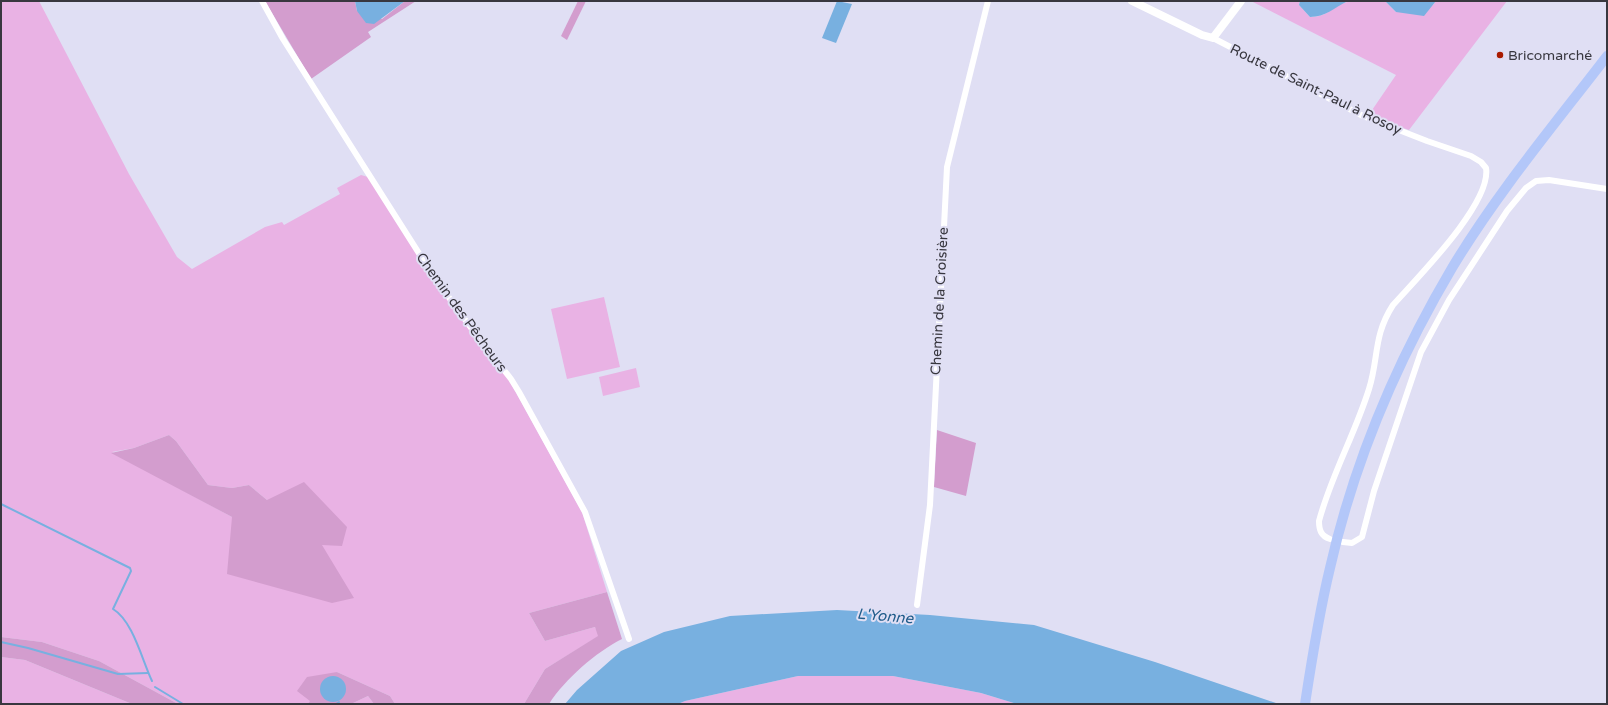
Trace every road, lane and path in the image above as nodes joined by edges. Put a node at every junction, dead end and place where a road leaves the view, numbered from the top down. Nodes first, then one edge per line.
1 (262, 1) edge
2 (988, 1) edge
3 (1132, 1) edge
4 (1241, 1) edge
5 (1213, 38) junction
6 (1607, 56) edge
7 (1607, 189) edge
8 (1330, 539) dead end
9 (1342, 542) dead end
10 (917, 605) dead end
11 (629, 639) dead end
12 (1305, 704) edge

1 - 11 street, Chemin des Pêcheurs
2 - 10 street, Chemin de la Croisière
3 - 5 street, Route de Saint-Paul à Rosoy
4 - 5 street
5 - 8 street, Route de Saint-Paul à Rosoy
6 - 12 main road
7 - 9 street

